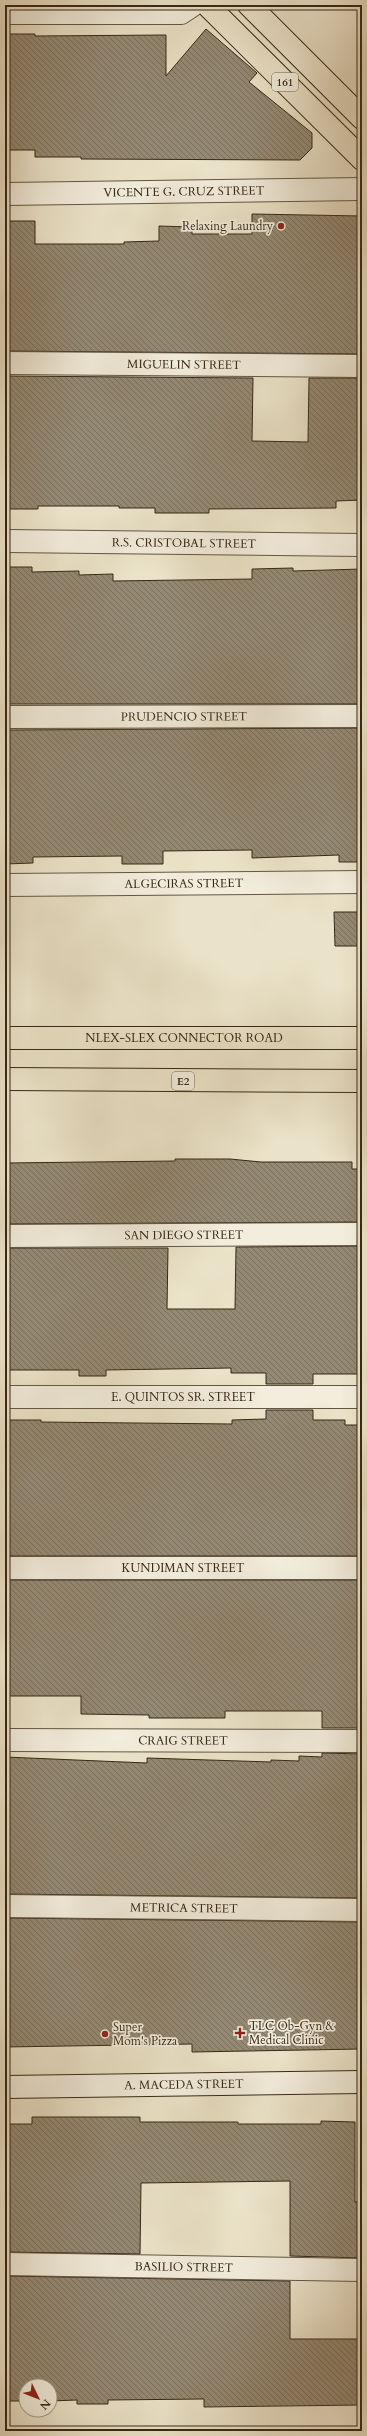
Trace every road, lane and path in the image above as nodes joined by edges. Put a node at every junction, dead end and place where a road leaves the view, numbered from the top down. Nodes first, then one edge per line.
1 (193, 5) edge
2 (208, 5) edge
3 (249, 5) edge
4 (5, 13) edge
5 (362, 118) edge
6 (362, 159) edge
7 (362, 189) edge
8 (5, 194) edge
9 (5, 364) edge
10 (362, 366) edge
11 (5, 541) edge
12 (362, 544) edge
13 (362, 716) edge
14 (5, 717) edge
15 (362, 882) edge
16 (5, 885) edge
17 (5, 1038) edge
18 (362, 1038) edge
19 (5, 1080) edge
20 (362, 1081) edge
21 (362, 1234) edge
22 (5, 1236) edge
23 (5, 1397) edge
24 (362, 1397) edge
25 (5, 1568) edge
26 (362, 1568) edge
27 (5, 1740) edge
28 (362, 1741) edge
29 (5, 1906) edge
30 (362, 1910) edge
31 (362, 2082) edge
32 (5, 2087) edge
33 (5, 2264) edge
34 (362, 2270) edge

1 - 4 street
2 - 6 main road, 161
3 - 5 main road, 161
7 - 8 street, VICENTE G. CRUZ STREET
9 - 10 street, MIGUELIN STREET
11 - 12 street, R.S. CRISTOBAL STREET
13 - 14 street, PRUDENCIO STREET
15 - 16 street, ALGECIRAS STREET
17 - 18 main road, NLEX-SLEX CONNECTOR ROAD
19 - 20 main road, E2
21 - 22 street, SAN DIEGO STREET
23 - 24 street, E. QUINTOS SR. STREET
25 - 26 street, KUNDIMAN STREET
27 - 28 street, CRAIG STREET
29 - 30 street, METRICA STREET
31 - 32 street, A. MACEDA STREET
33 - 34 street, BASILIO STREET

